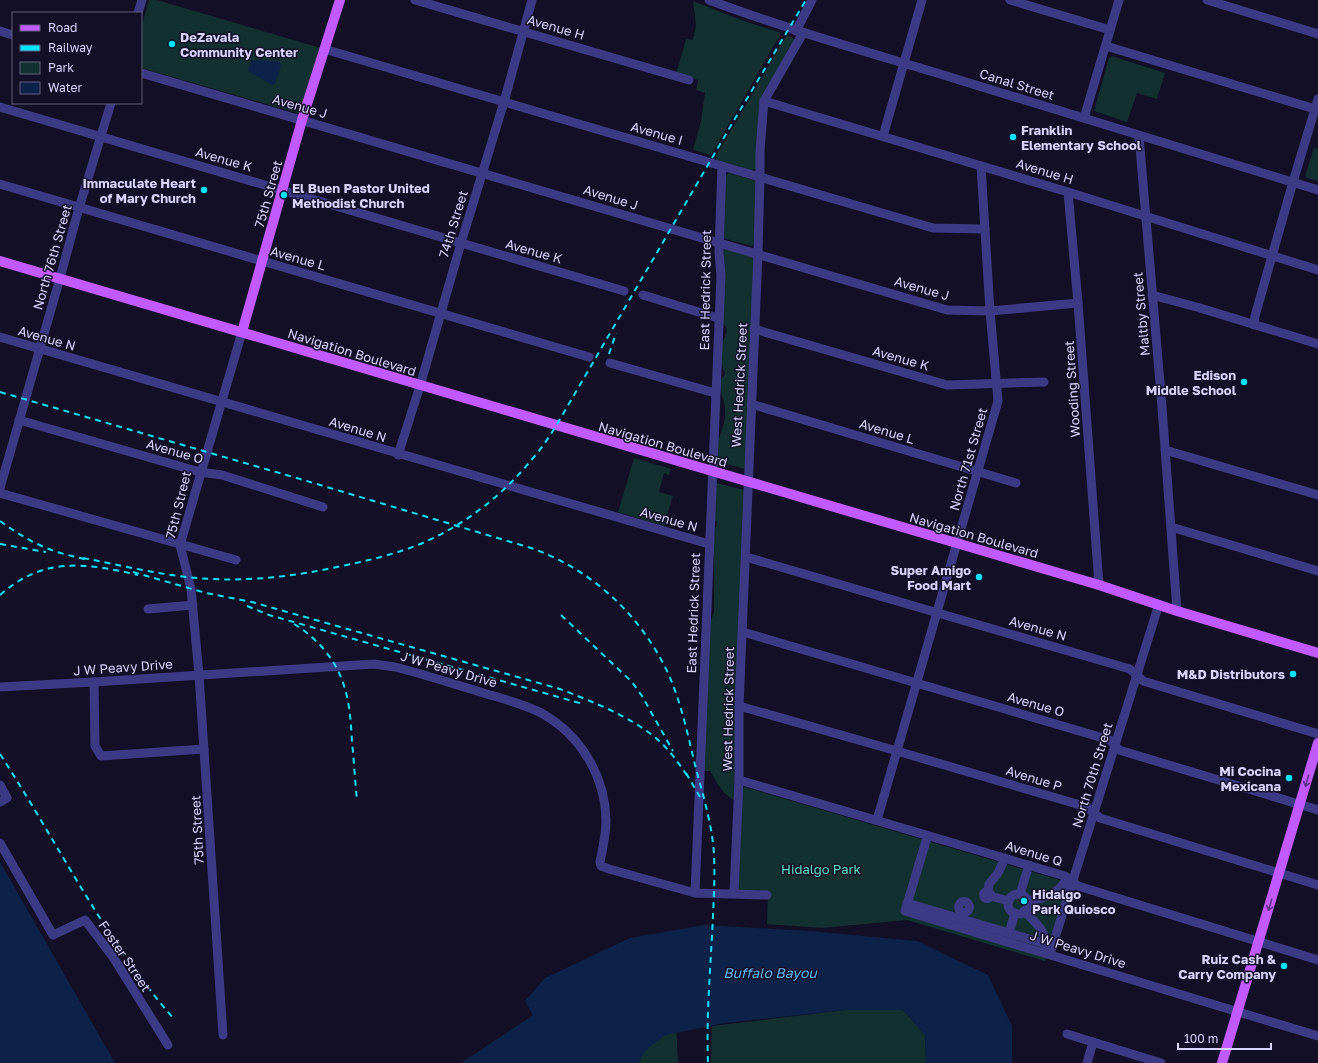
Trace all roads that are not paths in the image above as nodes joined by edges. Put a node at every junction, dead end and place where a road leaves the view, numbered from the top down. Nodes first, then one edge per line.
1 (142, 0) edge
2 (340, 0) edge
3 (415, 0) edge
4 (532, 0) edge
5 (709, 0) edge
6 (812, 0) edge
7 (922, 0) edge
8 (1010, 0) edge
9 (1119, 0) edge
10 (1207, 0) edge
11 (138, 12) edge
12 (1110, 30) junction
13 (0, 31) edge
14 (523, 31) junction
15 (800, 32) junction
16 (1318, 34) edge
17 (12, 35) edge
18 (1106, 46) junction
19 (324, 49) junction
20 (904, 63) junction
21 (142, 73) edge
22 (690, 80) dead end
23 (1318, 99) edge
24 (764, 101) junction
25 (504, 102) junction
26 (111, 104) edge
27 (0, 107) edge
28 (1316, 110) edge
29 (1084, 118) junction
30 (302, 120) junction
31 (883, 136) junction
32 (1139, 136) junction
33 (101, 137) junction
34 (722, 166) junction
35 (981, 166) junction
36 (483, 172) junction
37 (760, 177) junction
38 (1293, 182) junction
39 (0, 184) edge
40 (283, 190) junction
41 (1318, 190) edge
42 (1068, 192) junction
43 (80, 208) junction
44 (1146, 216) junction
45 (985, 229) junction
46 (719, 242) junction
47 (461, 243) junction
48 (758, 254) junction
49 (1272, 256) junction
50 (0, 261) edge
51 (262, 261) junction
52 (1318, 270) edge
53 (60, 278) junction
54 (624, 291) dead end
55 (643, 295) dead end
56 (1152, 295) junction
57 (1078, 303) junction
58 (990, 310) junction
59 (441, 314) junction
60 (718, 318) junction
61 (1254, 325) junction
62 (754, 329) junction
63 (242, 332) junction
64 (0, 337) edge
65 (1318, 344) edge
66 (39, 349) junction
67 (589, 357) dead end
68 (610, 363) dead end
69 (1044, 382) dead end
70 (997, 383) junction
71 (420, 386) junction
72 (715, 393) junction
73 (223, 401) junction
74 (751, 404) junction
75 (19, 420) junction
76 (1165, 450) junction
77 (398, 455) junction
78 (200, 472) junction
79 (712, 472) junction
80 (978, 472) junction
81 (747, 482) junction
82 (1016, 483) dead end
83 (0, 488) edge
84 (0, 493) edge
85 (1318, 496) edge
86 (323, 507) dead end
87 (1170, 527) junction
88 (957, 543) junction
89 (709, 544) junction
90 (180, 545) junction
91 (746, 557) junction
92 (236, 560) dead end
93 (1318, 571) edge
94 (1099, 585) junction
95 (1159, 604) junction
96 (193, 605) junction
97 (148, 608) dead end
98 (1177, 611) junction
99 (937, 612) junction
100 (743, 632) junction
101 (1318, 654) edge
102 (200, 674) junction
103 (1137, 675) junction
104 (94, 682) junction
105 (917, 682) junction
106 (0, 687) edge
107 (739, 706) junction
108 (1318, 734) edge
109 (1318, 743) edge
110 (1115, 745) junction
111 (204, 749) junction
112 (897, 751) junction
113 (739, 780) junction
114 (0, 785) edge
115 (0, 802) edge
116 (1300, 805) junction
117 (1318, 810) edge
118 (1094, 813) junction
119 (877, 820) junction
120 (926, 841) dead end
121 (0, 844) edge
122 (1006, 858) junction
123 (1029, 865) junction
124 (1280, 873) junction
125 (1070, 880) junction
126 (1318, 884) edge
127 (695, 893) junction
128 (734, 893) junction
129 (1020, 894) junction
130 (767, 895) dead end
131 (987, 895) junction
132 (1008, 901) junction
133 (1027, 901) junction
134 (908, 903) junction
135 (968, 904) dead end
136 (1024, 911) junction
137 (1014, 913) junction
138 (1009, 933) junction
139 (1259, 942) junction
140 (1047, 950) junction
141 (1318, 960) edge
142 (1238, 1011) junction
143 (1068, 1034) dead end
144 (223, 1035) dead end
145 (1318, 1036) edge
146 (1094, 1042) junction
147 (168, 1045) dead end
148 (1087, 1063) edge
149 (1162, 1063) edge
150 (1222, 1063) edge

1 - 11 street
2 - 19 main road, 75th Street
3 - 14 street, Avenue H
4 - 14 street, 74th Street
5 - 15 street, Canal Street
6 - 15 street, West Hedrick Street
7 - 20 street
8 - 12 street
9 - 12 street
10 - 16 street
12 - 18 street
13 - 17 street
14 - 22 street, Avenue H
14 - 25 street, 74th Street
15 - 20 street, Canal Street
15 - 24 street, West Hedrick Street
18 - 28 street
18 - 29 street
19 - 25 street, Avenue I
19 - 30 main road, 75th Street
20 - 29 street, Canal Street
20 - 31 street
21 - 30 street, Avenue J
23 - 28 street
24 - 31 street, Avenue H
24 - 37 street, West Hedrick Street
25 - 34 street, Avenue I
25 - 36 street, 74th Street
26 - 33 street, North 76th Street
27 - 33 street, Avenue K
28 - 38 street
29 - 32 street, Canal Street
30 - 36 street, Avenue J
30 - 40 main road, 75th Street
31 - 35 street, Avenue H
32 - 38 street, Canal Street
32 - 44 street, Maltby Street
33 - 40 street, Avenue K
33 - 43 street, North 76th Street
34 - 37 street, Avenue I
34 - 46 street, East Hedrick Street
35 - 42 street, Avenue H
35 - 45 street, North 71st Street
36 - 46 street, Avenue J
36 - 47 street, 74th Street
37 - 45 street, Avenue I
37 - 48 street, West Hedrick Street
38 - 41 street, Canal Street
38 - 49 street
39 - 43 street, Avenue L
40 - 47 street, Avenue K
40 - 51 main road, 75th Street
42 - 44 street, Avenue H
42 - 57 street, Wooding Street
43 - 51 street, Avenue L
43 - 53 street, North 76th Street
44 - 49 street, Avenue H
44 - 56 street, Maltby Street
45 - 58 street, North 71st Street
46 - 48 street, Avenue J
46 - 60 street, East Hedrick Street
47 - 54 street, Avenue K
47 - 59 street, 74th Street
48 - 58 street, Avenue J
48 - 62 street, West Hedrick Street
49 - 52 street, Avenue H
49 - 61 street
50 - 53 main road, Navigation Boulevard
51 - 59 street, Avenue L
51 - 63 main road, 75th Street
53 - 63 main road, Navigation Boulevard
53 - 66 street, North 76th Street
55 - 60 street
56 - 61 street
56 - 76 street, Maltby Street
57 - 58 street, Avenue J
57 - 94 street, Wooding Street
58 - 70 street, North 71st Street
59 - 67 street, Avenue L
59 - 71 street, 74th Street
60 - 72 street, East Hedrick Street
61 - 65 street
62 - 70 street, Avenue K
62 - 74 street, West Hedrick Street
63 - 71 main road, Navigation Boulevard
63 - 73 street, 75th Street
64 - 66 street, Avenue N
66 - 73 street, Avenue N
66 - 75 street, North 76th Street
68 - 72 street
69 - 70 street, Avenue K
70 - 80 street, North 71st Street
71 - 77 street, 74th Street
71 - 79 main road, Navigation Boulevard
72 - 79 street, East Hedrick Street
73 - 77 street, Avenue N
73 - 78 street, 75th Street
74 - 80 street, Avenue L
74 - 81 street, West Hedrick Street
75 - 78 street, Avenue O
75 - 83 street, North 76th Street
76 - 85 street
76 - 87 street, Maltby Street
77 - 89 street, Avenue N
78 - 86 street, Avenue O
78 - 90 street, 75th Street
79 - 81 main road, Navigation Boulevard
79 - 89 street, East Hedrick Street
80 - 82 street, Avenue L
80 - 88 street, North 71st Street
81 - 88 main road, Navigation Boulevard
81 - 91 street, West Hedrick Street
84 - 90 street
87 - 93 street
87 - 98 street, Maltby Street
88 - 94 main road, Navigation Boulevard
88 - 99 street, North 71st Street
89 - 127 street, East Hedrick Street
90 - 92 street
90 - 96 street, 75th Street
91 - 99 street, Avenue N
91 - 100 street, West Hedrick Street
94 - 95 main road, Navigation Boulevard
95 - 98 main road, Navigation Boulevard
95 - 103 street, North 70th Street
96 - 97 street
96 - 102 street, 75th Street
98 - 101 main road, Navigation Boulevard
99 - 103 street, Avenue N
99 - 105 street, North 71st Street
100 - 105 street, Avenue O
100 - 107 street, West Hedrick Street
102 - 104 street, J W Peavy Drive
102 - 111 street, 75th Street
102 - 127 street, J W Peavy Drive
103 - 108 street, Avenue N
103 - 110 street, North 70th Street
104 - 106 street, J W Peavy Drive
104 - 111 street
105 - 110 street, Avenue O
105 - 112 street, North 71st Street
107 - 112 street, Avenue P
107 - 113 street, West Hedrick Street
109 -> 116 main road
110 - 116 street, Avenue O
110 - 118 street, North 70th Street
111 - 144 street, 75th Street
112 - 118 street, Avenue P
112 - 119 street, North 71st Street
113 - 119 street, Avenue Q
113 - 128 street, West Hedrick Street
114 - 115 street
116 - 117 street, Avenue O
116 - 124 main road
118 - 124 street, Avenue P
118 - 125 street, North 70th Street
119 - 122 street, Avenue Q
120 - 134 street
121 - 147 street, Foster Street
122 - 123 street, Avenue Q
122 - 131 street
123 - 125 street, Avenue Q
123 - 129 street
124 - 126 street, Avenue P
124 -> 139 main road
125 - 133 street
125 - 139 street, Avenue Q
125 - 140 street, North 70th Street
127 - 128 street, J W Peavy Drive
128 - 130 street, J W Peavy Drive
129 - 132 street
129 - 133 street
131 - 132 street
131 - 135 street
132 - 137 street
133 - 136 street
134 - 138 street
134 - 140 street, J W Peavy Drive
136 - 137 street
136 - 140 street
137 - 138 street
138 - 140 street
139 - 141 street, Avenue Q
139 - 142 main road
140 - 142 street, J W Peavy Drive
142 - 145 street, J W Peavy Drive
142 - 150 main road
143 - 146 street
146 - 148 street
146 - 149 street

